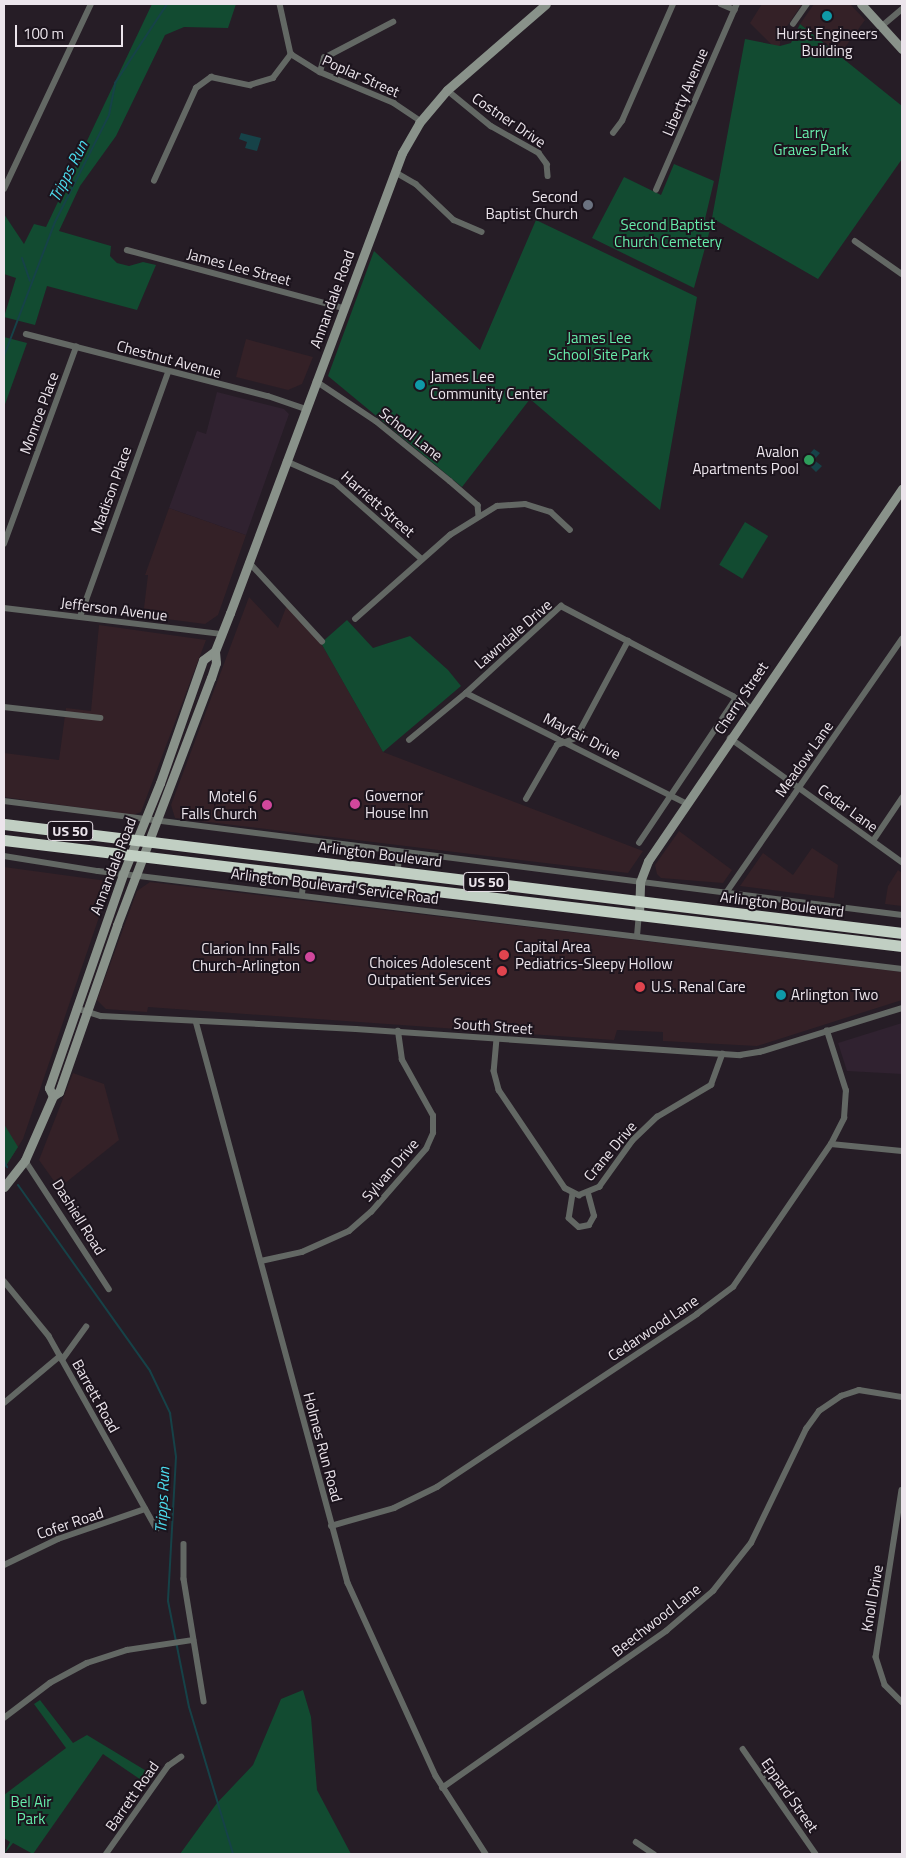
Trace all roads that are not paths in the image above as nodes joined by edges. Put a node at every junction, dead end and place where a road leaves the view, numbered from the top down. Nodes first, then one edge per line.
1 (91, 4) edge
2 (280, 4) edge
3 (546, 4) edge
4 (673, 4) edge
5 (721, 4) edge
6 (807, 4) edge
7 (861, 4) edge
8 (736, 7) edge
9 (902, 9) edge
10 (393, 22) dead end
11 (793, 24) dead end
12 (882, 26) junction
13 (902, 49) edge
14 (291, 54) junction
15 (320, 72) junction
16 (447, 90) junction
17 (421, 121) junction
18 (613, 134) dead end
19 (395, 172) junction
20 (548, 176) dead end
21 (154, 181) dead end
22 (4, 189) edge
23 (656, 190) dead end
24 (482, 232) dead end
25 (855, 241) dead end
26 (127, 250) dead end
27 (902, 274) edge
28 (343, 308) junction
29 (26, 334) dead end
30 (76, 347) junction
31 (168, 372) junction
32 (316, 381) junction
33 (306, 409) junction
34 (286, 461) junction
35 (902, 488) edge
36 (899, 500) edge
37 (479, 516) junction
38 (570, 530) dead end
39 (4, 544) edge
40 (422, 559) junction
41 (249, 562) junction
42 (4, 608) edge
43 (80, 617) junction
44 (355, 619) dead end
45 (222, 634) junction
46 (902, 639) edge
47 (628, 641) junction
48 (322, 642) dead end
49 (215, 651) junction
50 (466, 693) junction
51 (736, 698) junction
52 (4, 707) edge
53 (751, 708) junction
54 (100, 718) dead end
55 (730, 738) junction
56 (409, 740) dead end
57 (566, 742) junction
58 (800, 789) junction
59 (671, 796) junction
60 (902, 798) edge
61 (526, 799) dead end
62 (4, 801) edge
63 (686, 803) junction
64 (144, 820) junction
65 (158, 822) junction
66 (4, 824) edge
67 (136, 839) junction
68 (4, 840) edge
69 (150, 841) junction
70 (873, 841) junction
71 (639, 843) dead end
72 (399, 852) junction
73 (130, 855) junction
74 (4, 856) edge
75 (143, 857) junction
76 (902, 862) edge
77 (398, 870) junction
78 (123, 874) junction
79 (136, 875) junction
80 (304, 875) junction
81 (640, 882) junction
82 (726, 893) junction
83 (302, 894) junction
84 (639, 902) junction
85 (639, 915) junction
86 (902, 915) edge
87 (902, 933) edge
88 (638, 936) junction
89 (902, 946) edge
90 (902, 969) edge
91 (76, 1008) junction
92 (902, 1008) edge
93 (86, 1012) junction
94 (196, 1022) junction
95 (398, 1031) junction
96 (827, 1031) junction
97 (497, 1039) junction
98 (722, 1054) junction
99 (53, 1096) junction
100 (830, 1144) junction
101 (902, 1152) edge
102 (25, 1160) junction
103 (4, 1187) edge
104 (573, 1194) junction
105 (588, 1194) junction
106 (260, 1260) junction
107 (4, 1281) edge
108 (109, 1289) dead end
109 (86, 1327) dead end
110 (61, 1358) junction
111 (902, 1397) edge
112 (4, 1403) edge
113 (902, 1490) edge
114 (145, 1509) junction
115 (331, 1526) junction
116 (157, 1529) dead end
117 (184, 1544) dead end
118 (4, 1565) edge
119 (190, 1640) junction
120 (204, 1701) dead end
121 (902, 1702) edge
122 (4, 1718) edge
123 (743, 1749) dead end
124 (181, 1757) dead end
125 (442, 1788) junction
126 (636, 1842) dead end
127 (106, 1854) edge
128 (486, 1854) edge
129 (654, 1854) edge
130 (816, 1854) edge

1 - 22 street
2 - 14 street
3 - 16 main road, Annandale Road
4 - 18 street
5 - 8 street
6 - 11 street
7 - 12 main road
8 - 23 street, Liberty Avenue
9 - 12 street
10 - 15 street
12 - 13 main road
14 - 15 street, Poplar Street
14 - 21 street
15 - 17 street, Poplar Street
16 - 17 main road, Annandale Road
16 - 20 street, Costner Drive
17 - 19 main road, Annandale Road
19 - 24 street
19 - 28 main road, Annandale Road
25 - 27 street
26 - 28 street, James Lee Street
28 - 32 main road, Annandale Road
29 - 30 street, Chestnut Avenue
30 - 31 street, Chestnut Avenue
30 - 39 street, Monroe Place
31 - 33 street, Chestnut Avenue
31 - 43 street, Madison Place
32 - 33 main road, Annandale Road
32 - 37 street, School Lane
33 - 34 main road, Annandale Road
34 - 40 street, Harriett Street
34 - 41 main road, Annandale Road
35 - 36 main road, Cherry Street
36 - 53 main road, Cherry Street
37 - 38 street
37 - 40 street
40 - 44 street
41 - 45 main road, Annandale Road
41 - 48 street
42 - 43 street, Jefferson Avenue
43 - 45 street, Jefferson Avenue
45 - 49 main road, Annandale Road
46 - 58 street, Meadow Lane
47 - 50 street, Lawndale Drive
47 - 51 street, Lawndale Drive
47 - 57 street
49 - 64 main road, Annandale Road
49 - 65 main road, Annandale Road
50 - 56 street, Lawndale Drive
50 - 57 street, Mayfair Drive
51 - 53 street, Lawndale Drive
51 - 59 street, Cherry Street
52 - 54 street
53 - 55 main road, Cherry Street
55 - 58 street, Cedar Lane
55 - 63 main road, Cherry Street
57 - 59 street, Mayfair Drive
57 - 61 street
58 - 70 street, Cedar Lane
58 - 82 street, Meadow Lane
59 - 63 street, Mayfair Drive
59 - 71 street, Cherry Street
60 - 70 street
62 - 64 street
63 - 81 main road, Cherry Street
64 - 65 street
64 - 67 main road, Annandale Road
65 - 69 main road, Annandale Road
65 - 72 street
66 - 67 highway, Arlington Boulevard / US 50
67 - 69 highway, Arlington Boulevard / US 50
67 - 73 main road, Annandale Road
68 - 73 highway, Arlington Boulevard / US 50
69 - 75 main road, Annandale Road
69 - 77 highway, Arlington Boulevard / US 50
70 - 76 street, Cedar Lane
72 - 77 street
72 - 81 street
73 - 75 highway, Arlington Boulevard / US 50
73 - 78 main road, Annandale Road
74 - 78 street, Arlington Boulevard Service Road
75 - 79 main road, Annandale Road
75 - 80 highway, Arlington Boulevard / US 50
77 - 84 highway, Arlington Boulevard / US 50
78 - 79 street, Arlington Boulevard Service Road
78 - 91 main road, Annandale Road
79 - 83 street, Arlington Boulevard Service Road
79 - 93 main road, Annandale Road
80 - 83 street
80 - 85 highway, Arlington Boulevard / US 50
81 - 82 street
81 - 84 main road, Cherry Street
82 - 86 street
83 - 88 street, Arlington Boulevard Service Road
84 - 85 main road, Cherry Street
84 - 87 highway, Arlington Boulevard / US 50
85 - 88 street, Cherry Street
85 - 89 highway, Arlington Boulevard / US 50
88 - 90 street, Arlington Boulevard Service Road
91 - 93 street, South Street
91 - 99 main road, Annandale Road
92 - 96 street, South Street
93 - 94 street, South Street
93 - 99 main road, Annandale Road
94 - 95 street, South Street
94 - 106 street, Holmes Run Road
95 - 97 street, South Street
95 - 106 street, Sylvan Drive
96 - 98 street, South Street
96 - 100 street, Cedarwood Lane
97 - 98 street, South Street
97 - 104 street, Crane Drive
98 - 105 street, Crane Drive
99 - 102 main road, Annandale Road
100 - 101 street
100 - 115 street, Cedarwood Lane
102 - 103 main road, Annandale Road
102 - 108 street, Dashiell Road
104 - 105 street, Crane Drive
104 - 105 street
106 - 115 street, Holmes Run Road
107 - 110 street, Barrett Road
109 - 110 street
110 - 112 street
110 - 114 street, Barrett Road
111 - 125 street, Beechwood Lane
113 - 121 street, Knoll Drive
114 - 116 street, Barrett Road
114 - 118 street, Cofer Road
115 - 125 street, Holmes Run Road
117 - 119 street
119 - 120 street
119 - 122 street
123 - 130 street, Eppard Street
124 - 127 street, Barrett Road
125 - 128 street, Holmes Run Road
126 - 129 street

